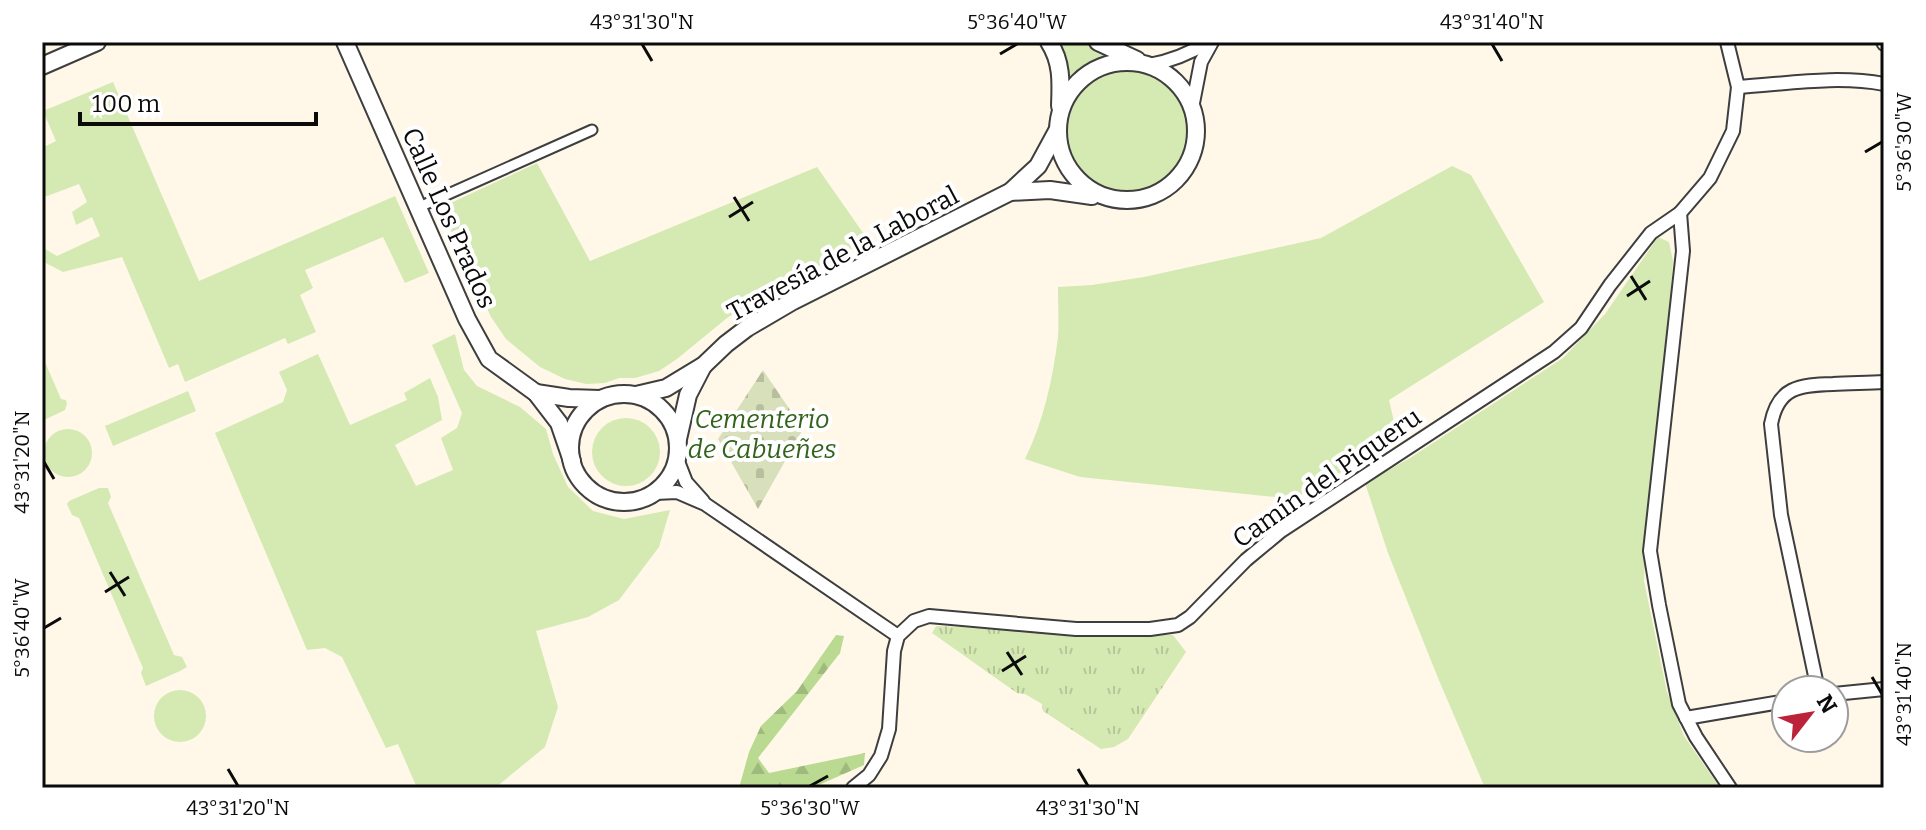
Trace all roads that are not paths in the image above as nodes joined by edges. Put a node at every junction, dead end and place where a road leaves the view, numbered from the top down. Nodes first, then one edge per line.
1 (97, 42) edge
2 (345, 42) edge
3 (1049, 42) edge
4 (1098, 42) edge
5 (1210, 42) edge
6 (1727, 42) edge
7 (1149, 65) junction
8 (42, 66) edge
9 (1884, 84) edge
10 (1738, 87) junction
11 (1192, 108) junction
12 (1060, 109) junction
13 (592, 130) dead end
14 (1057, 131) junction
15 (1010, 192) junction
16 (1107, 198) junction
17 (417, 208) junction
18 (1680, 213) junction
19 (704, 365) junction
20 (1884, 382) edge
21 (536, 393) junction
22 (636, 395) junction
23 (600, 399) junction
24 (678, 441) junction
25 (677, 459) junction
26 (572, 461) junction
27 (655, 493) junction
28 (705, 504) junction
29 (898, 636) junction
30 (1815, 674) edge
31 (1884, 689) edge
32 (1850, 692) edge
33 (1770, 704) edge
34 (1686, 718) junction
35 (853, 788) edge
36 (1730, 788) edge

1 - 8 street
2 - 17 street, Calle Los Prados
3 - 12 street
4 - 7 street
5 - 7 street
5 - 11 street
6 - 10 street
7 - 11 street
7 - 12 street
9 - 10 street
10 - 18 street, Camín del Piqueru
11 - 16 street
12 - 14 street
13 - 17 street
14 - 15 street, Travesía de la Laboral
14 - 16 street
15 - 16 street, Travesía de la Laboral
15 - 19 street, Travesía de la Laboral
17 - 21 street, Calle Los Prados
18 - 29 street, Camín del Piqueru
18 - 34 street
19 - 22 street, Travesía de la Laboral
19 - 24 street, Travesía de la Laboral
20 - 30 street
21 - 23 street, Calle Los Prados
21 - 26 street, Calle Los Prados
22 - 23 street
22 - 24 street
23 - 26 street
24 - 25 street
25 - 27 street
25 - 28 street
26 - 27 street
27 - 28 street
28 - 29 street
29 - 35 street
31 - 32 street
33 - 34 street
34 - 36 street

